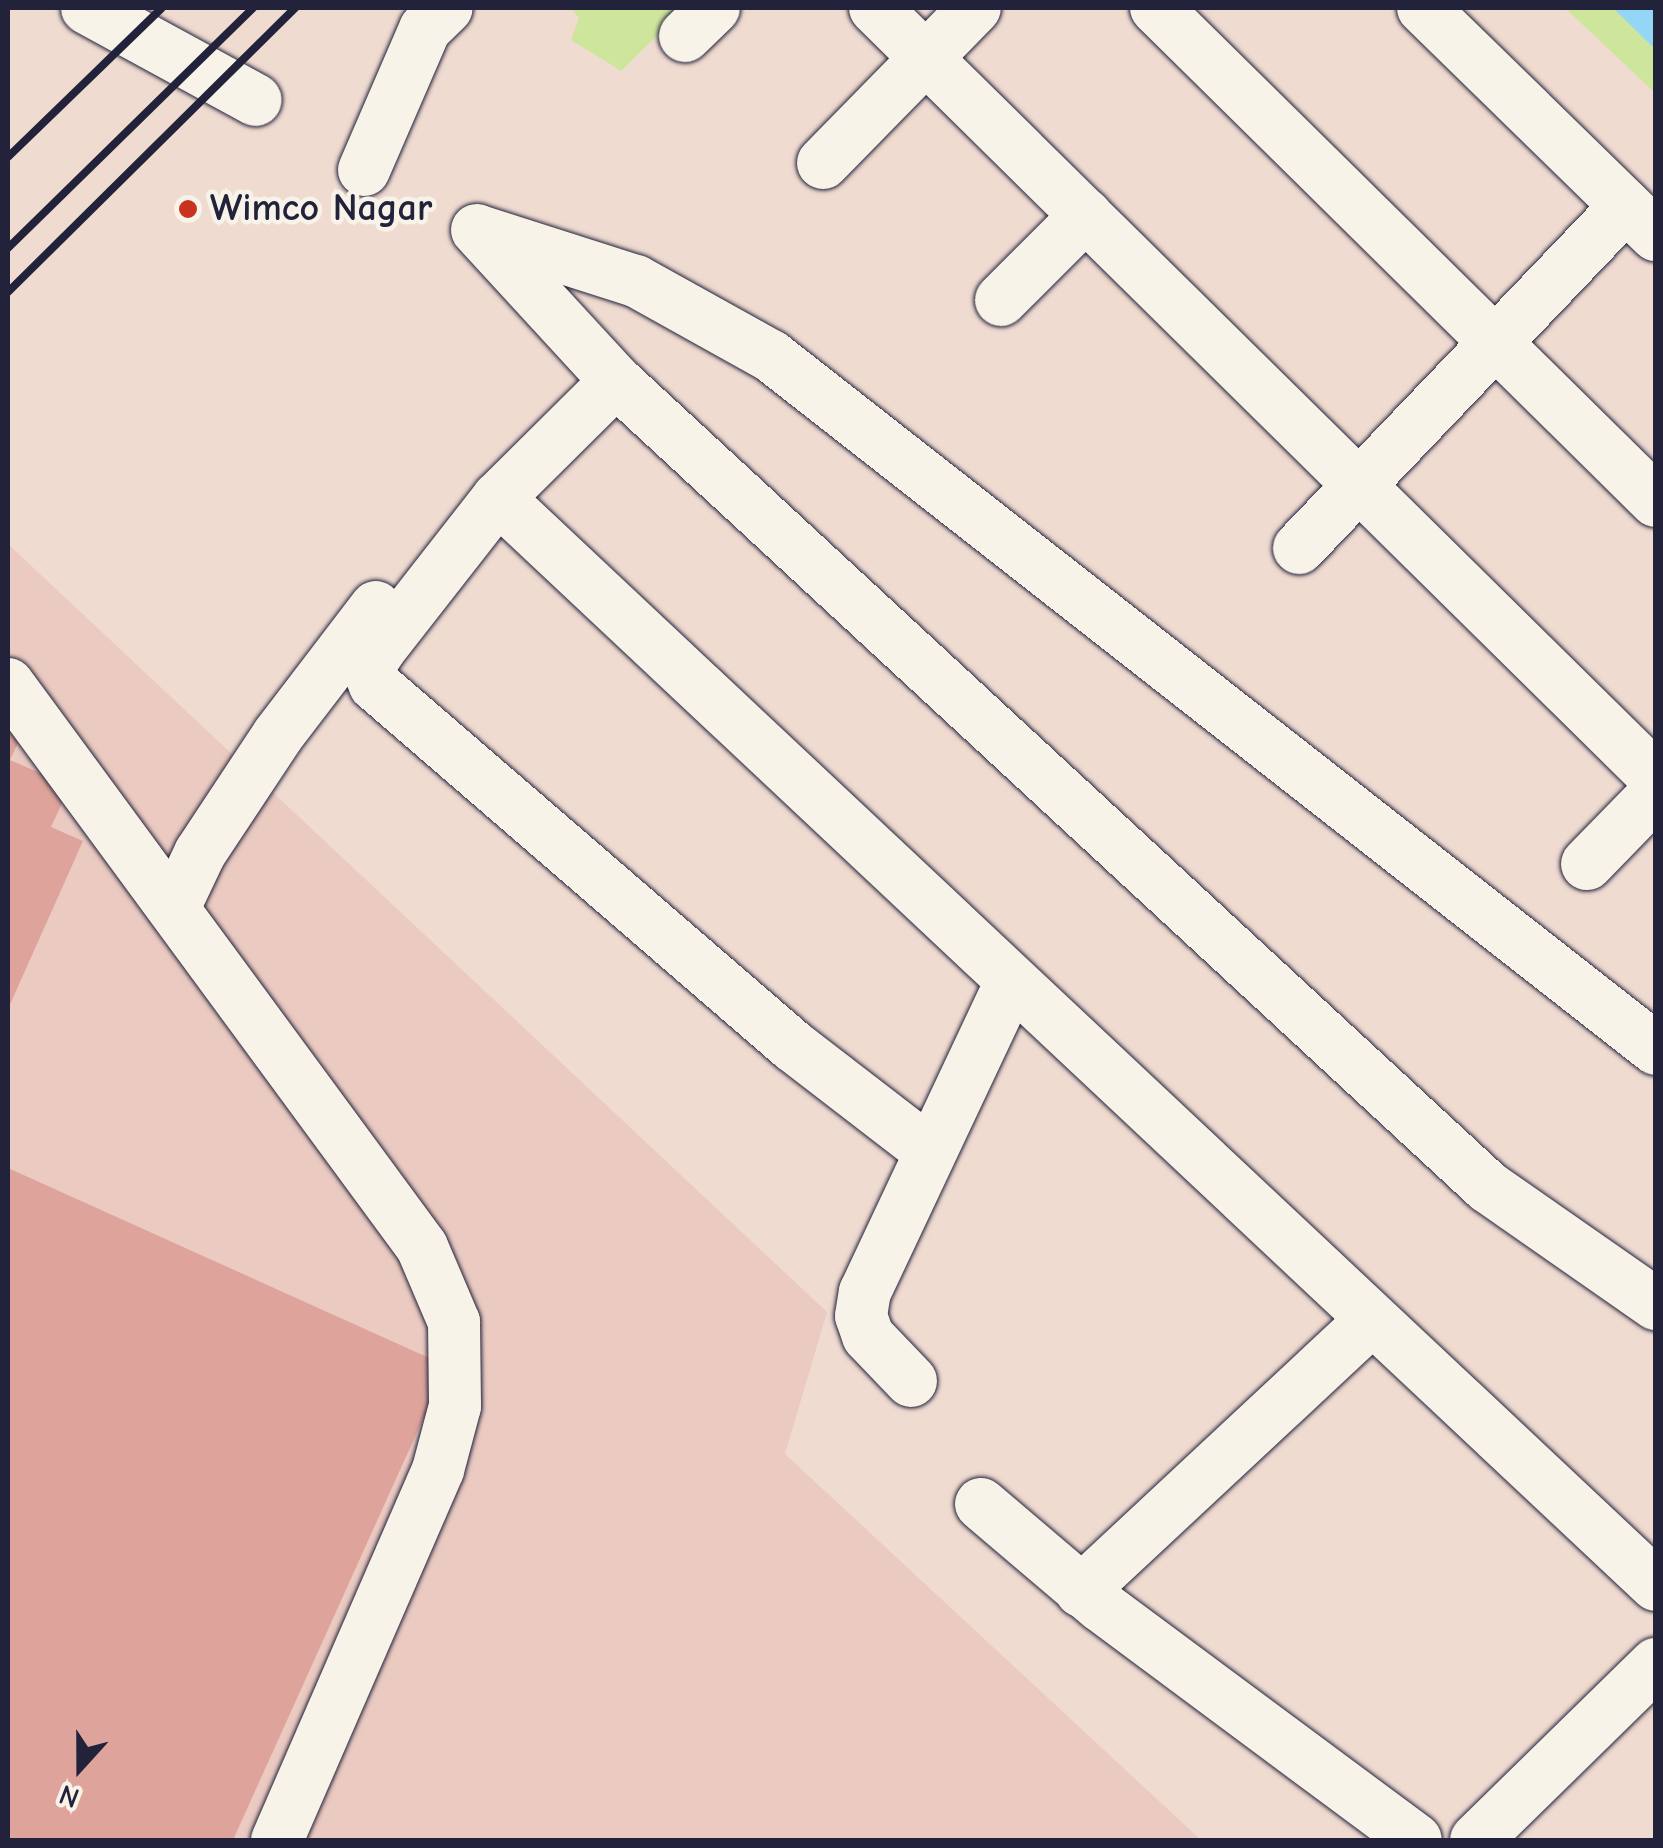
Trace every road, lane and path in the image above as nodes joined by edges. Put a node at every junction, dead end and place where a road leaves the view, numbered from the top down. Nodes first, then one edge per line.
1 (87, 8) edge
2 (447, 8) edge
3 (875, 8) edge
4 (975, 8) edge
5 (1156, 8) edge
6 (1422, 8) edge
7 (926, 58) junction
8 (256, 100) dead end
9 (822, 163) dead end
10 (364, 170) dead end
11 (1086, 216) junction
12 (1641, 221) edge
13 (1001, 300) dead end
14 (1495, 343) junction
15 (616, 381) junction
16 (554, 401) dead end
17 (1360, 486) junction
18 (498, 498) junction
19 (1656, 501) edge
20 (1300, 548) dead end
21 (8, 684) edge
22 (1656, 778) edge
23 (1656, 793) edge
24 (1587, 864) dead end
25 (174, 908) junction
26 (1012, 982) junction
27 (1656, 1049) edge
28 (928, 1150) junction
29 (1656, 1304) edge
30 (1372, 1320) junction
31 (911, 1381) dead end
32 (981, 1504) dead end
33 (1656, 1585) edge
34 (1081, 1591) junction
35 (1656, 1664) edge
36 (277, 1840) edge
37 (1416, 1840) edge
38 (1476, 1840) edge

1 - 8 street
2 - 10 street
3 - 7 street
4 - 7 street
5 - 14 street
6 - 12 street
7 - 9 street
7 - 11 street
11 - 13 street
11 - 17 street
12 - 14 street
14 - 17 street
14 - 19 street
15 - 18 street
15 - 27 street
15 - 29 street
16 - 25 street
17 - 20 street
17 - 22 street
18 - 26 street
18 - 28 street
21 - 25 street
23 - 24 street
25 - 36 street
26 - 28 street
26 - 30 street
28 - 31 street
30 - 33 street
30 - 34 street
32 - 34 street
34 - 37 street
35 - 38 street

